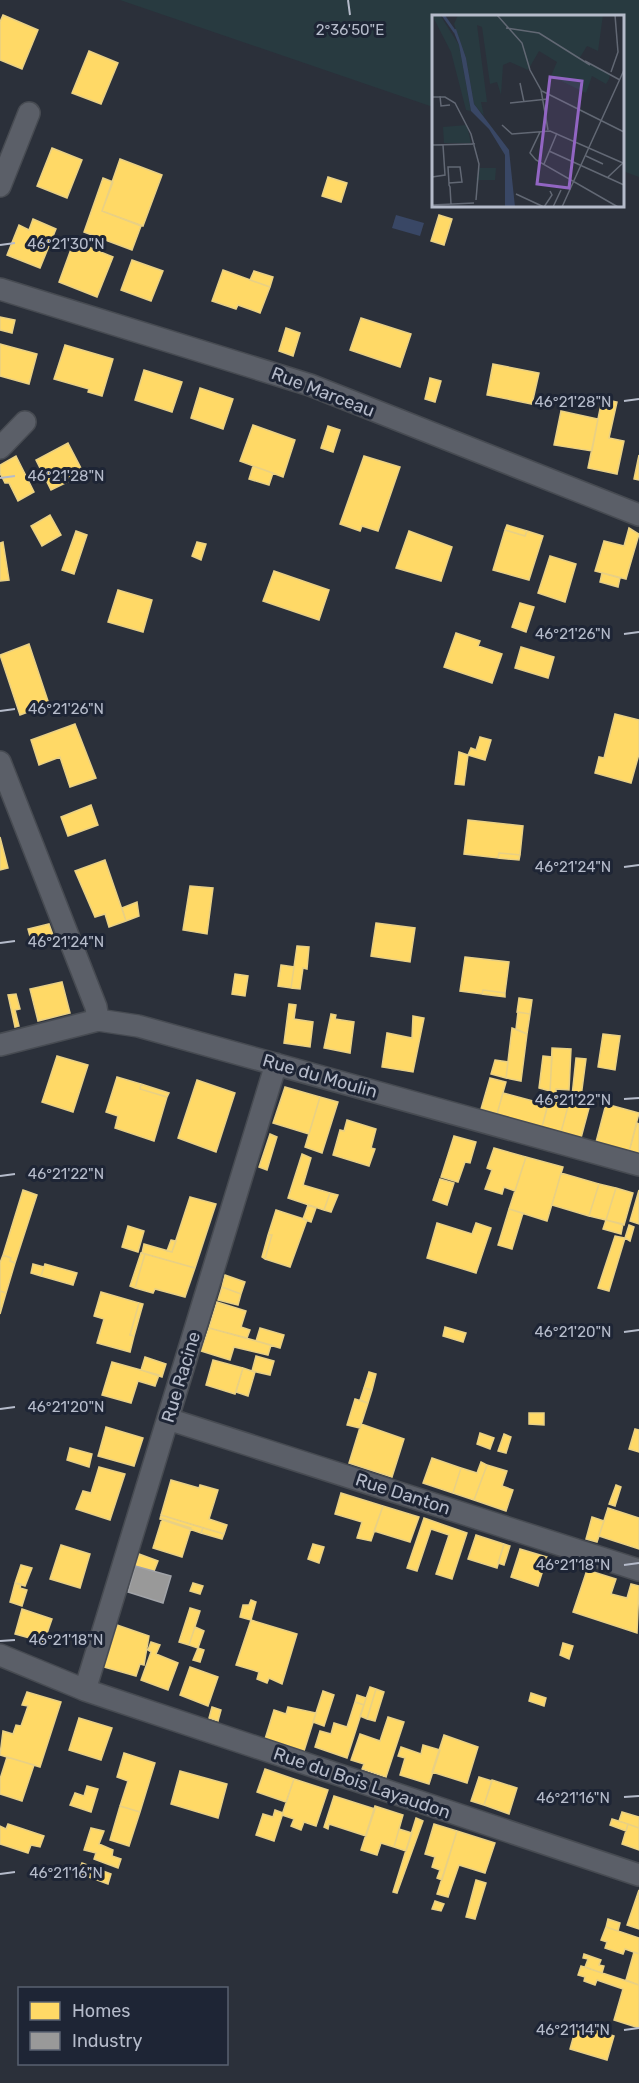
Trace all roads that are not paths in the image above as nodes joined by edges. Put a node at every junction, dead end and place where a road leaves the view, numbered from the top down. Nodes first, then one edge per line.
1 (29, 113) dead end
2 (0, 186) edge
3 (0, 289) edge
4 (24, 422) dead end
5 (0, 448) edge
6 (639, 515) edge
7 (0, 762) edge
8 (98, 1020) junction
9 (0, 1045) edge
10 (276, 1064) junction
11 (639, 1165) edge
12 (168, 1419) junction
13 (639, 1570) edge
14 (0, 1655) edge
15 (85, 1690) junction
16 (639, 1875) edge

1 - 2 street
3 - 6 street, Rue Marceau
4 - 5 street
7 - 8 street
8 - 9 street, Rue du Moulin
8 - 10 street, Rue du Moulin
10 - 11 street, Rue du Moulin
10 - 12 street, Rue Racine
12 - 13 street, Rue Danton
12 - 15 street, Rue Racine
14 - 15 street, Rue du Bois Layaudon
15 - 16 street, Rue du Bois Layaudon

